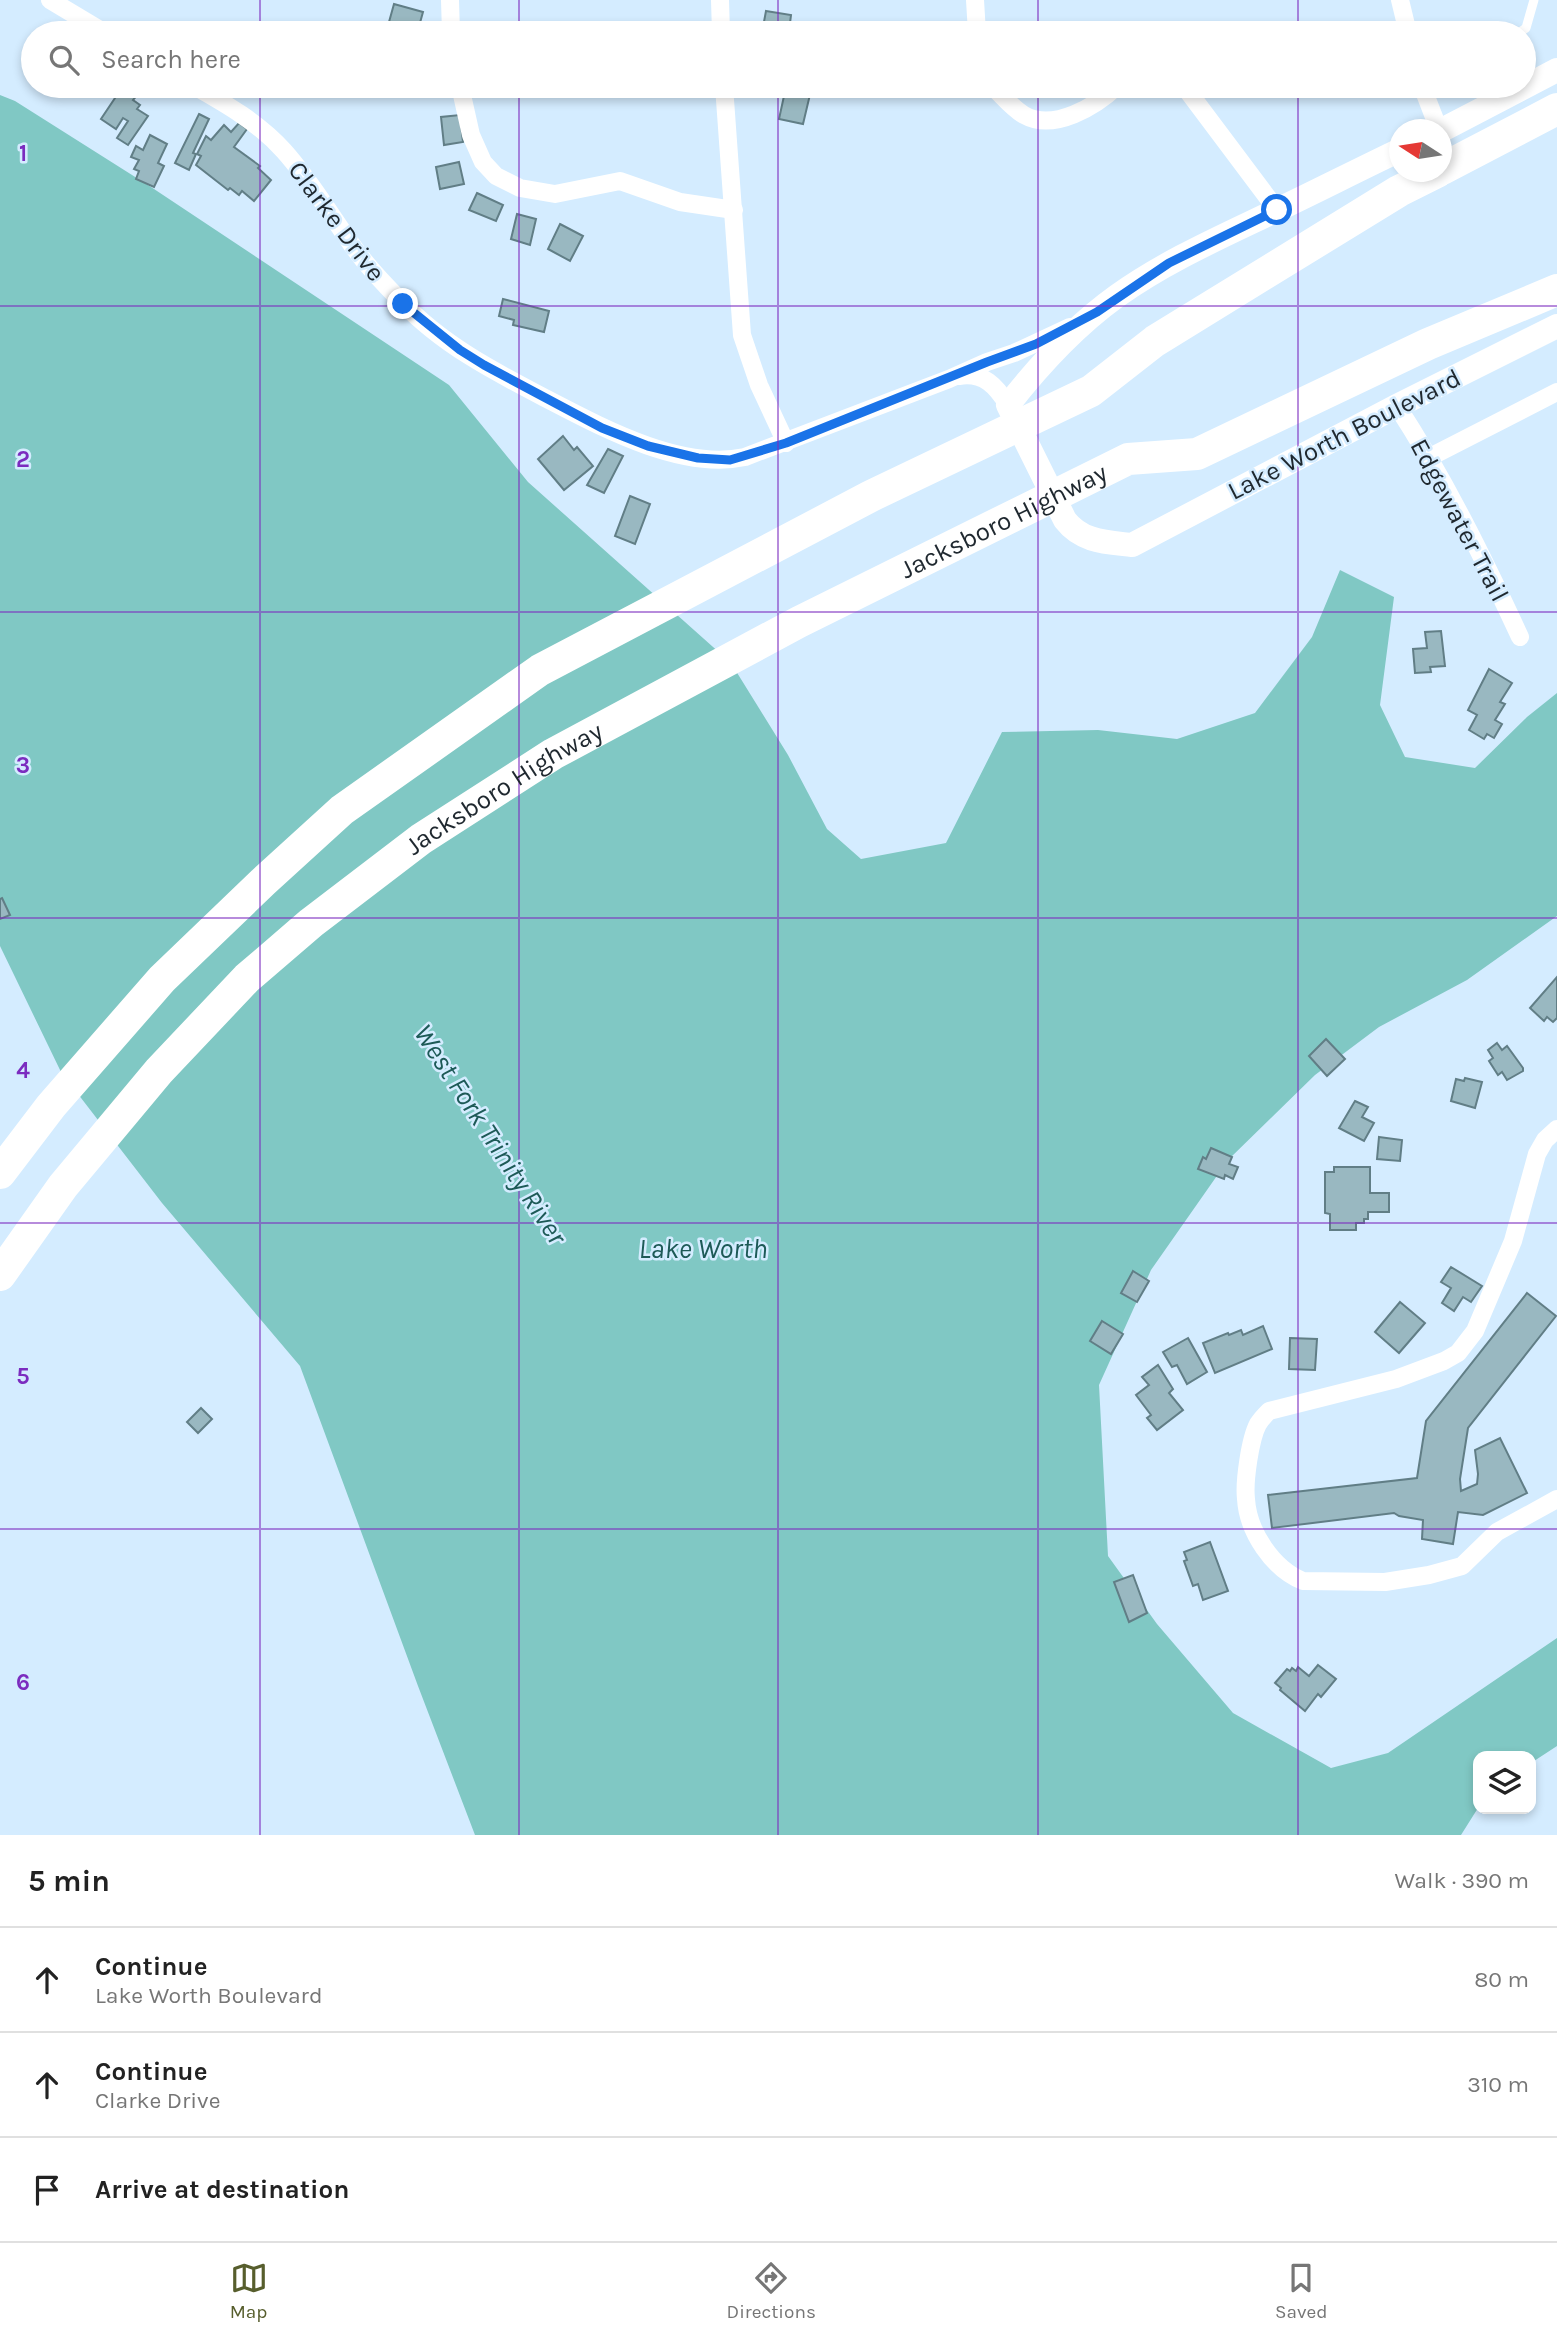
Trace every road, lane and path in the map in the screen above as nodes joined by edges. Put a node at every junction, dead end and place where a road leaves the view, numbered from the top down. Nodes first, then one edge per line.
1 (50, 0) edge
2 (450, 0) edge
3 (720, 0) edge
4 (975, 0) edge
5 (1400, 0) edge
6 (1534, 0) edge
7 (85, 21) edge
8 (451, 21) edge
9 (721, 21) edge
10 (976, 21) edge
11 (1405, 21) edge
12 (1528, 21) edge
13 (1557, 70) edge
14 (1536, 80) edge
15 (215, 98) edge
16 (463, 98) edge
17 (725, 98) edge
18 (1005, 98) edge
19 (1104, 98) edge
20 (1193, 98) edge
21 (1427, 98) edge
22 (1497, 98) edge
23 (1557, 108) edge
24 (1436, 119) edge
25 (1452, 123) edge
26 (1389, 155) edge
27 (1452, 163) edge
28 (1417, 182) edge
29 (734, 210) junction
30 (1277, 210) junction
31 (1557, 290) edge
32 (1097, 312) junction
33 (1557, 326) edge
34 (949, 379) junction
35 (1557, 392) edge
36 (1008, 405) junction
37 (1397, 405) junction
38 (786, 443) junction
39 (1430, 457) junction
40 (1520, 637) dead end
41 (1557, 1129) edge
42 (0, 1173) edge
43 (0, 1275) edge
44 (1557, 1499) edge

1 - 7 street
2 - 8 street
3 - 9 street
4 - 10 street
5 - 11 street
6 - 12 lane
13 - 14 main road
15 - 38 street, Clarke Drive
16 - 29 street
17 - 29 street
18 - 19 street
20 - 30 street
21 - 24 street
22 - 25 main road
23 - 27 highway
26 - 30 main road
28 - 42 highway
29 - 38 street
30 - 32 main road
31 - 43 highway, Jacksboro Highway
32 - 34 street, Clarke Drive
32 - 36 main road
33 - 37 main road, Lake Worth Boulevard
34 - 36 street
34 - 38 street, Clarke Drive
35 - 39 street
36 - 37 main road, Lake Worth Boulevard
37 - 39 street, Edgewater Trail
39 - 40 street, Edgewater Trail
41 - 44 street

